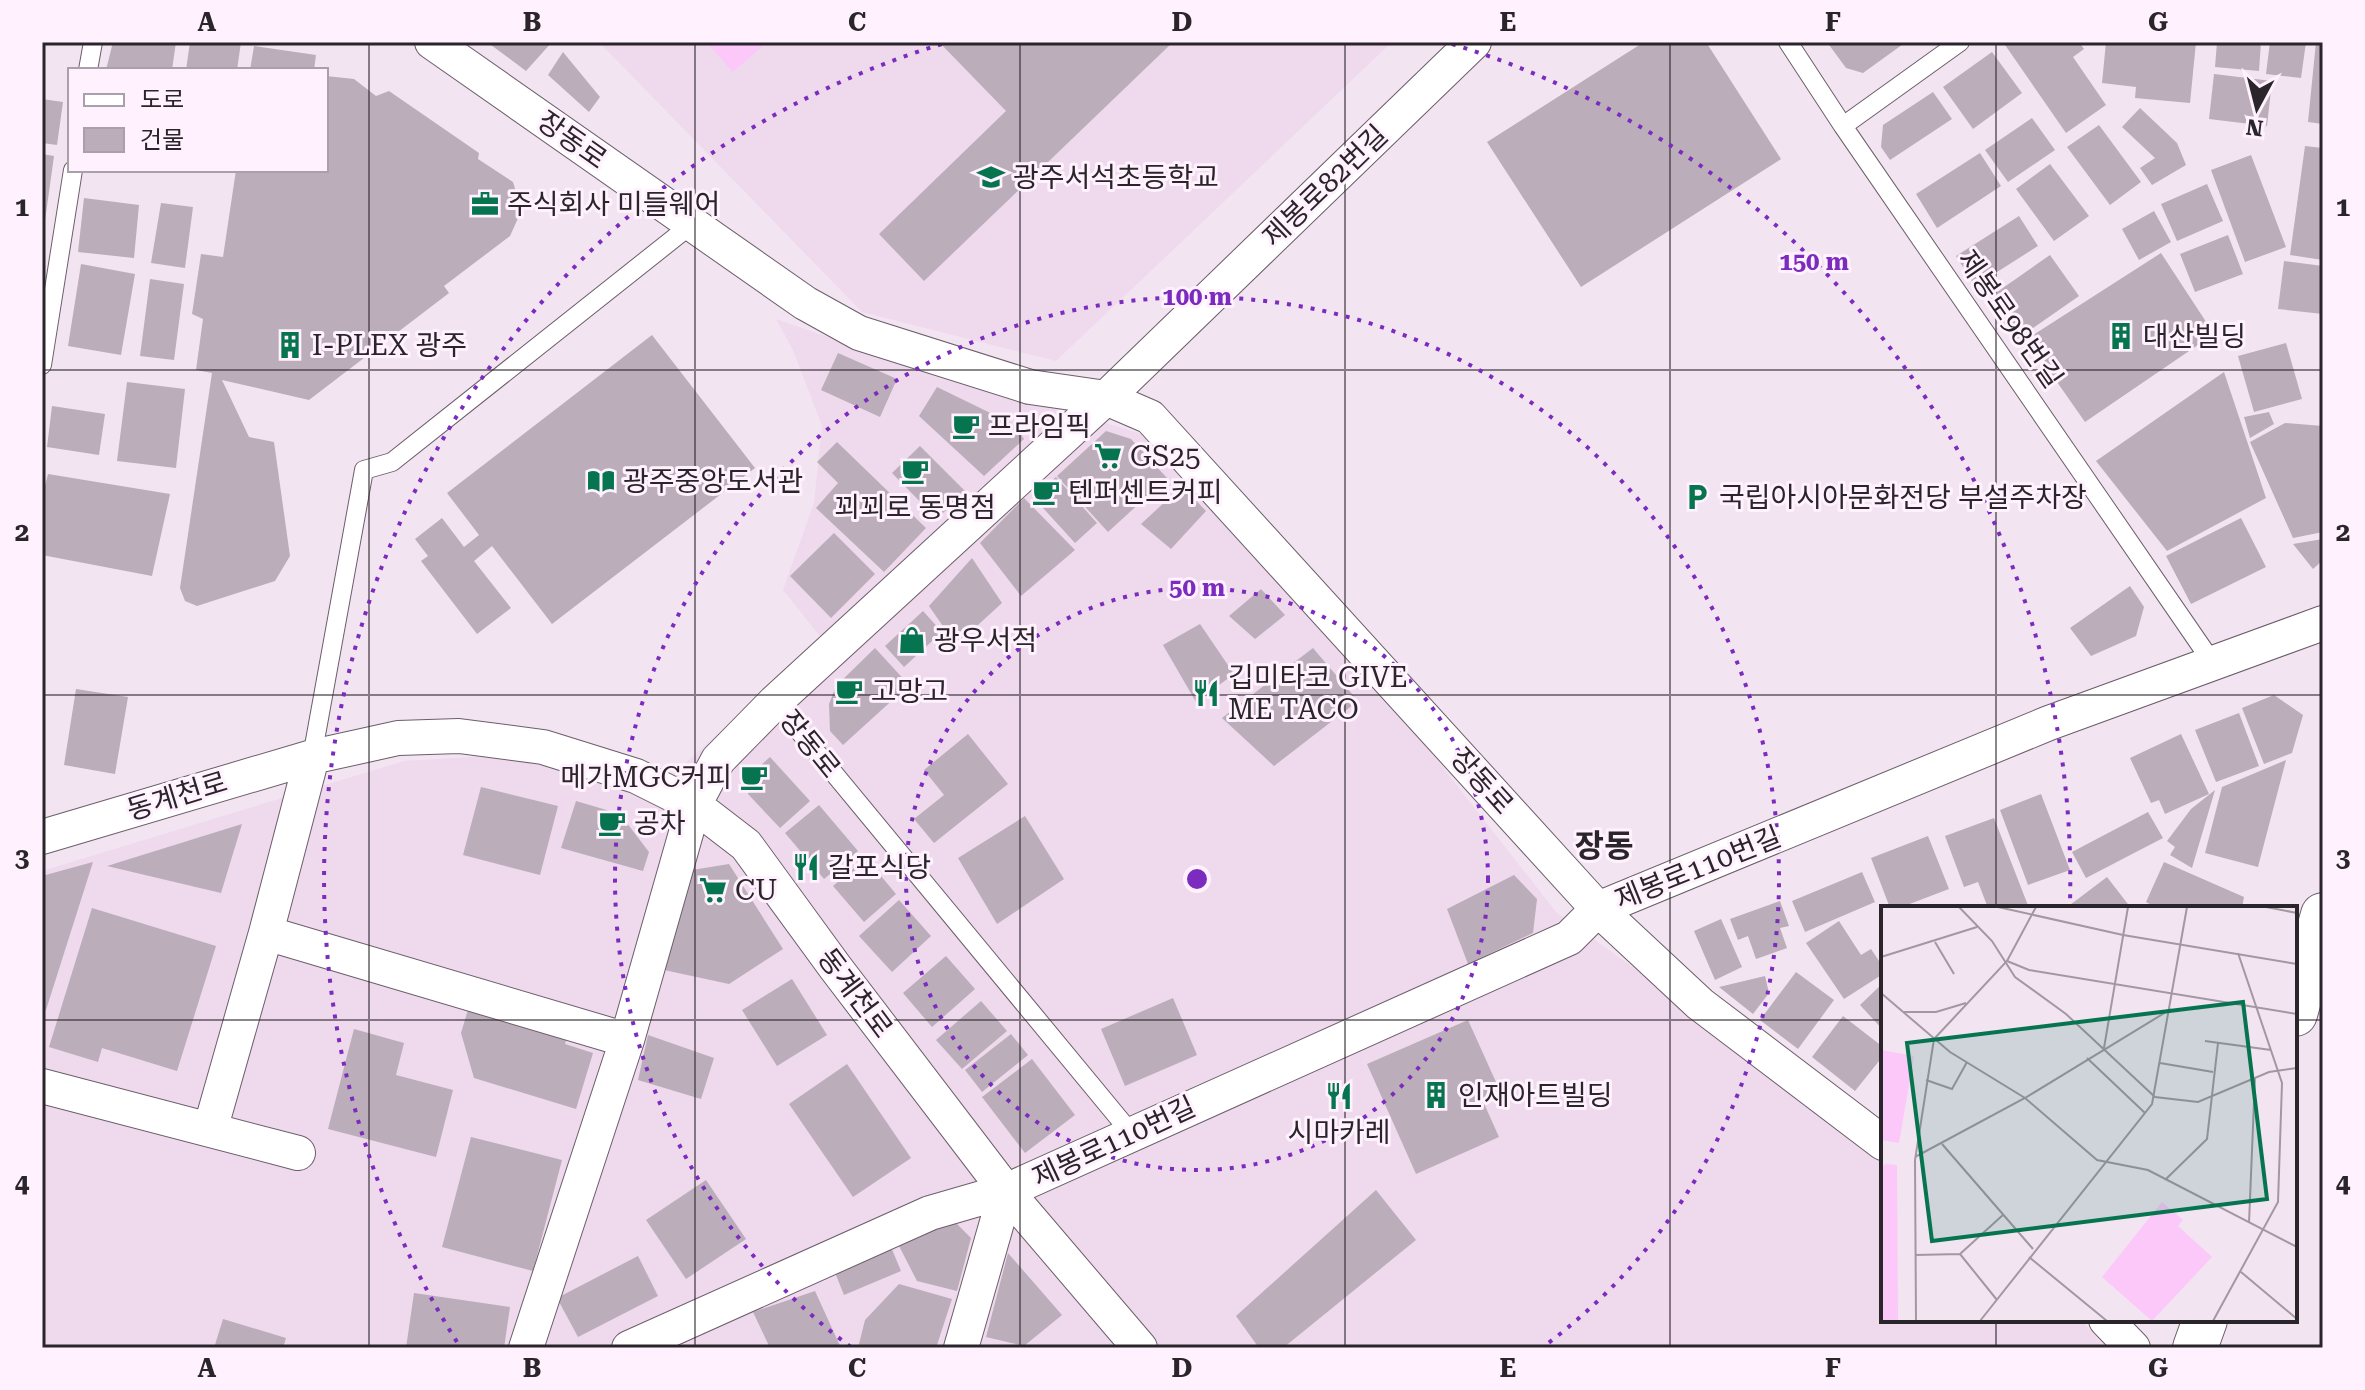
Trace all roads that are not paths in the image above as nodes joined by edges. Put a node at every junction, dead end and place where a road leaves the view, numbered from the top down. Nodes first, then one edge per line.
1 (93, 42) edge
2 (432, 42) edge
3 (1474, 42) edge
4 (1788, 42) edge
5 (1960, 42) edge
6 (88, 68) edge
7 (1843, 126) junction
8 (73, 172) edge
9 (692, 224) junction
10 (42, 365) edge
11 (1106, 398) junction
12 (2323, 623) edge
13 (2212, 662) junction
14 (775, 702) junction
15 (312, 757) junction
16 (694, 805) junction
17 (42, 837) edge
18 (1598, 909) junction
19 (2323, 915) edge
20 (266, 933) junction
21 (2297, 1007) edge
22 (627, 1040) junction
23 (42, 1086) edge
24 (210, 1130) junction
25 (1131, 1133) junction
26 (1881, 1141) edge
27 (298, 1153) dead end
28 (1006, 1191) junction
29 (2108, 1322) edge
30 (2204, 1322) edge
31 (526, 1348) edge
32 (629, 1348) edge
33 (961, 1348) edge
34 (1140, 1348) edge
35 (2133, 1348) edge
36 (2195, 1348) edge

1 - 6 lane
2 - 9 street, 장동로
3 - 11 street, 제봉로82번길
4 - 7 lane
5 - 7 lane
7 - 13 lane, 제봉로98번길
8 - 10 lane
9 - 11 street, 장동로
9 - 15 lane
11 - 14 street, 장동로
11 - 18 street, 장동로
12 - 13 street, 제봉로110번길
13 - 18 street, 제봉로110번길
14 - 16 street
14 - 25 lane, 장동로
15 - 16 street, 동계천로
15 - 17 street, 동계천로
15 - 20 street
16 - 22 street
16 - 28 street, 동계천로
18 - 25 street, 제봉로110번길
18 - 26 street, 장동로
19 - 21 street
20 - 22 street
20 - 24 street
22 - 31 street
23 - 24 street
24 - 27 street
25 - 28 street, 제봉로110번길
28 - 32 street
28 - 33 street
28 - 34 street, 동계천로
29 - 35 street
30 - 36 street

